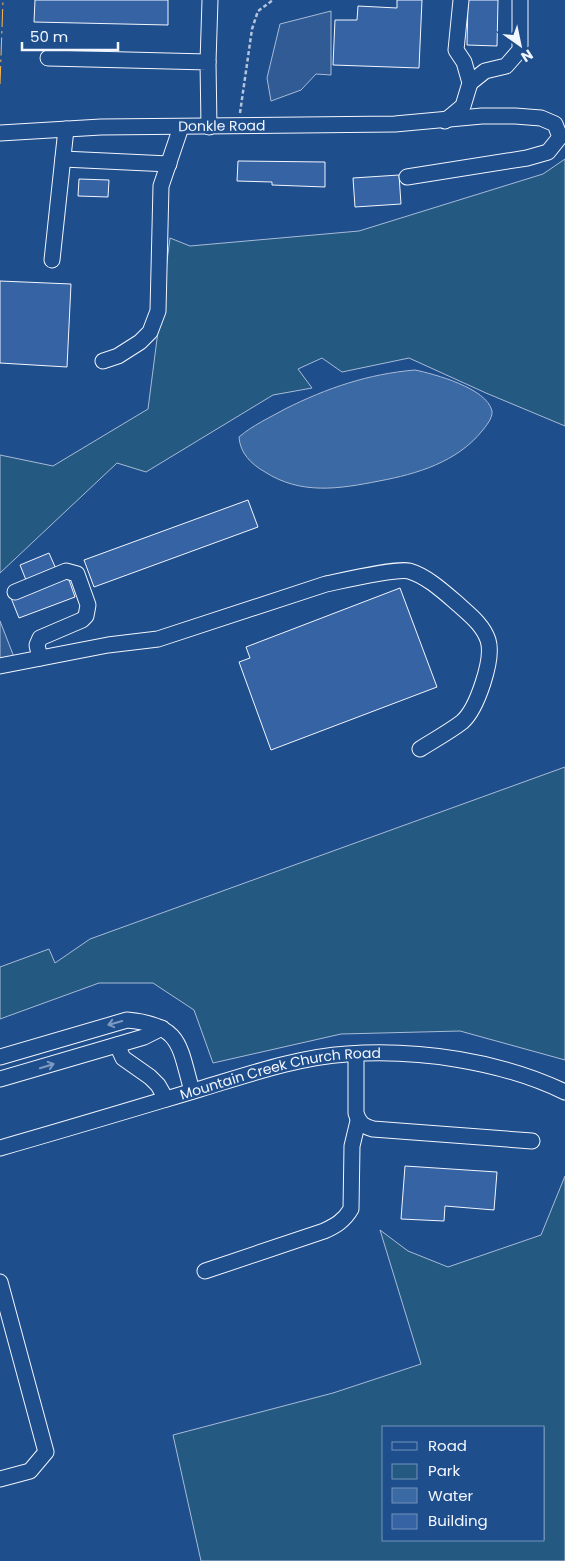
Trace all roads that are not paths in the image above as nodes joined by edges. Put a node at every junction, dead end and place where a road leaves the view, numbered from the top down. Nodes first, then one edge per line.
1 (210, 0) edge
2 (461, 0) edge
3 (520, 0) edge
4 (48, 58) dead end
5 (208, 62) junction
6 (470, 83) junction
7 (445, 121) junction
8 (181, 127) junction
9 (209, 127) junction
10 (66, 129) junction
11 (0, 134) edge
12 (63, 159) junction
13 (168, 164) junction
14 (407, 177) dead end
15 (52, 260) dead end
16 (104, 361) dead end
17 (15, 592) dead end
18 (40, 658) junction
19 (0, 666) edge
20 (420, 749) dead end
21 (162, 1028) junction
22 (117, 1045) junction
23 (356, 1054) junction
24 (0, 1057) edge
25 (0, 1079) edge
26 (192, 1091) junction
27 (565, 1092) edge
28 (166, 1099) junction
29 (358, 1121) junction
30 (532, 1141) dead end
31 (0, 1148) edge
32 (205, 1271) dead end
33 (0, 1282) edge
34 (0, 1479) edge

1 - 5 street
2 - 6 street
3 - 6 street
4 - 5 street
5 - 9 street
6 - 7 street
7 - 9 street, Donkle Road
7 - 14 street, Donkle Road
8 - 9 street, Donkle Road
8 - 10 street, Donkle Road
8 - 13 street
10 - 11 street, Donkle Road
10 - 12 street
12 - 13 street
12 - 15 street
13 - 16 street
17 - 18 street
18 - 19 street
18 - 20 street
21 - 22 street
21 -> 24 street
21 - 26 street
25 -> 22 street
22 - 28 street
23 - 26 street, Mountain Creek Church Road
23 - 27 street, Mountain Creek Church Road
23 - 29 street
26 - 28 street, Mountain Creek Church Road
28 - 31 street, Mountain Creek Church Road
29 - 30 street
29 - 32 street
33 - 34 street

